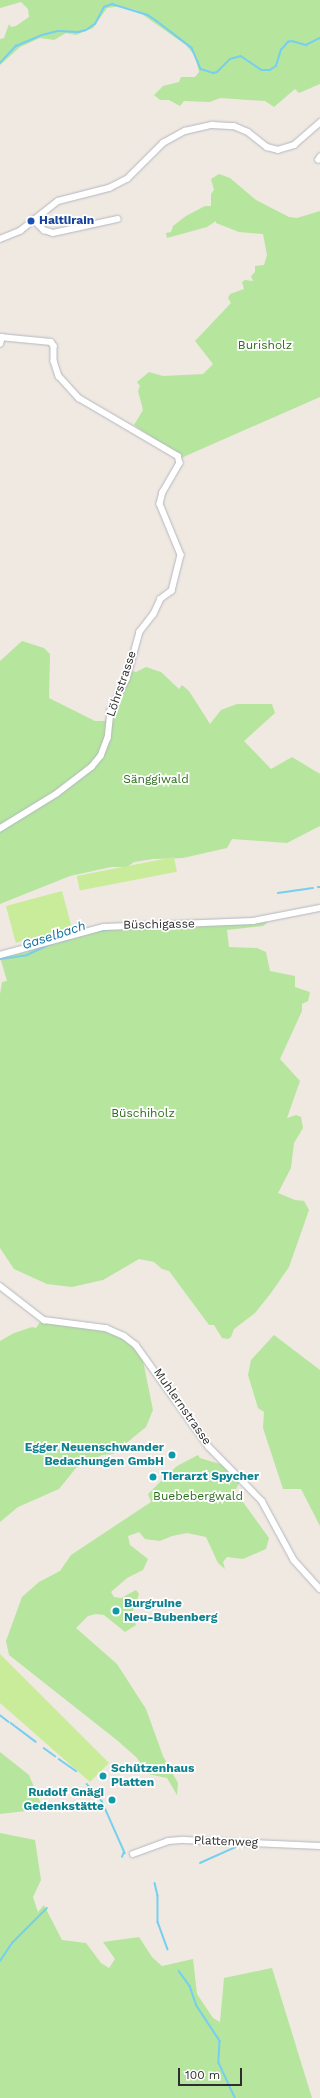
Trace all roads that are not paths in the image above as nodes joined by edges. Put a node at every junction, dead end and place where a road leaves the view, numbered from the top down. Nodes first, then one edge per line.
1 (320, 122) edge
2 (118, 219) dead end
3 (33, 220) junction
4 (0, 239) edge
5 (1, 337) edge
6 (0, 344) edge
7 (0, 829) edge
8 (320, 908) edge
9 (0, 955) edge
10 (1, 1288) edge
11 (320, 1590) edge
12 (320, 1846) edge
13 (133, 1854) dead end

1 - 3 street
2 - 3 street
3 - 4 street
5 - 6 street
5 - 7 street, Löhrstrasse
8 - 9 street, Büschigasse
10 - 11 street, Muhlernstrasse
12 - 13 street, Plattenweg

